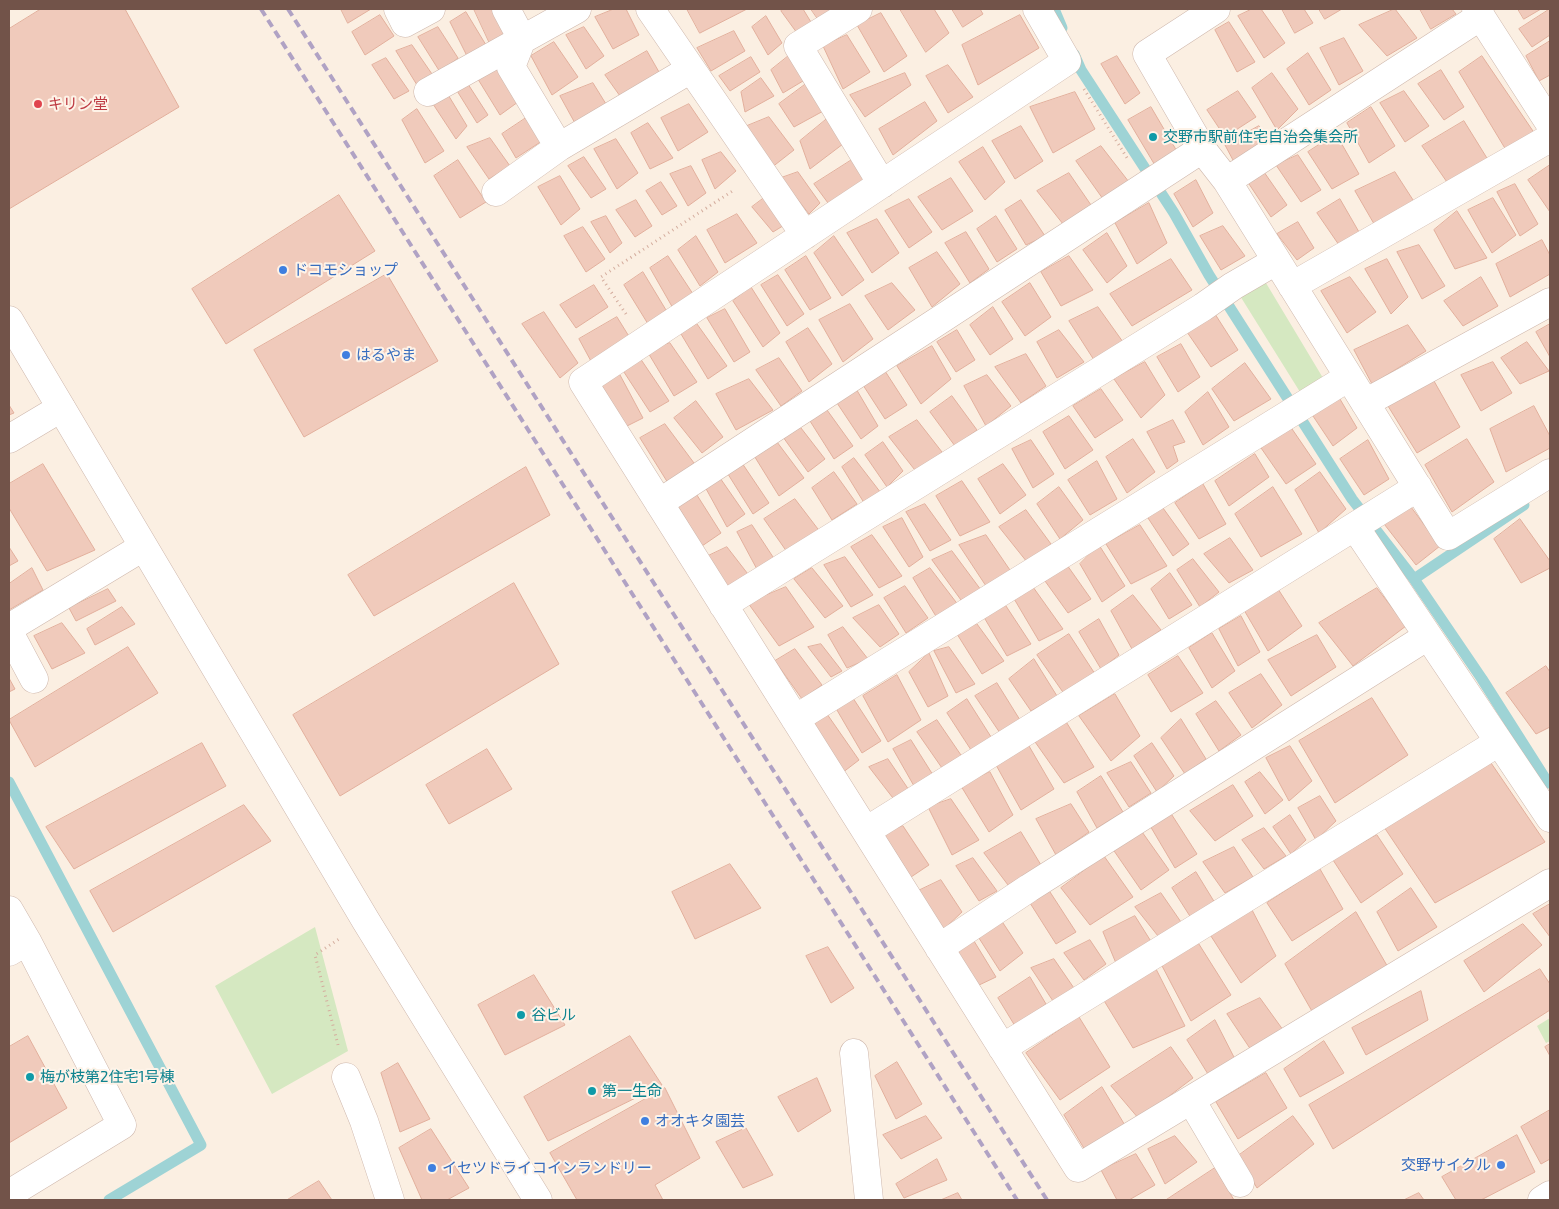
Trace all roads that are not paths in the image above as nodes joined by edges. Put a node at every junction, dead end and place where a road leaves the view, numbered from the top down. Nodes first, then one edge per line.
1 (398, 9) edge
2 (431, 9) edge
3 (506, 9) edge
4 (577, 9) edge
5 (650, 9) edge
6 (858, 9) edge
7 (1037, 9) edge
8 (1216, 9) edge
9 (1478, 12) edge
10 (522, 39) junction
11 (691, 68) junction
12 (428, 92) dead end
13 (1550, 124) edge
14 (1550, 138) edge
15 (559, 147) junction
16 (1202, 149) junction
17 (1227, 181) junction
18 (882, 184) junction
19 (496, 192) dead end
20 (805, 235) junction
21 (1276, 261) junction
22 (1292, 286) junction
23 (1550, 302) edge
24 (9, 320) edge
25 (1348, 377) junction
26 (1365, 403) junction
27 (61, 408) junction
28 (9, 439) edge
29 (1550, 473) edge
30 (1418, 487) junction
31 (659, 502) junction
32 (1356, 526) junction
33 (143, 548) junction
34 (723, 605) junction
35 (9, 630) edge
36 (1428, 636) junction
37 (34, 679) dead end
38 (795, 719) junction
39 (1499, 742) junction
40 (1550, 818) edge
41 (866, 831) junction
42 (1550, 883) edge
43 (9, 910) edge
44 (18, 946) edge
45 (939, 948) junction
46 (1002, 1048) junction
47 (854, 1053) dead end
48 (346, 1077) road end
49 (1191, 1100) junction
50 (1240, 1183) dead end
51 (9, 1194) edge
52 (1550, 1196) edge
53 (532, 1198) edge
54 (390, 1200) edge
55 (868, 1200) edge
56 (1542, 1200) edge

1 - 2 street
3 - 10 street
4 - 10 street
5 - 11 street
6 - 18 street
7 - 18 street
8 - 16 street
9 - 13 street
9 - 17 street
10 - 12 street
10 - 15 street
11 - 15 street
11 - 20 street
14 - 22 street
15 - 19 street
16 - 17 street
16 - 31 street
17 - 21 street
18 - 20 street
20 - 31 street
21 - 22 street
21 - 34 street
22 - 25 street
23 - 26 street
24 - 27 street
25 - 26 street
25 - 38 street
26 - 30 street
27 - 28 street
27 - 33 street
29 - 30 street
30 - 32 street
31 - 34 street
32 - 36 street
32 - 41 street
33 - 35 street
33 - 53 street
34 - 38 street
35 - 37 street
36 - 39 street
36 - 45 street
38 - 41 street
39 - 40 street
39 - 46 street
41 - 45 street
42 - 49 street
43 - 44 street
44 - 51 street
45 - 46 street
46 - 49 street
47 - 55 street
48 - 54 street
49 - 50 street
52 - 56 street

